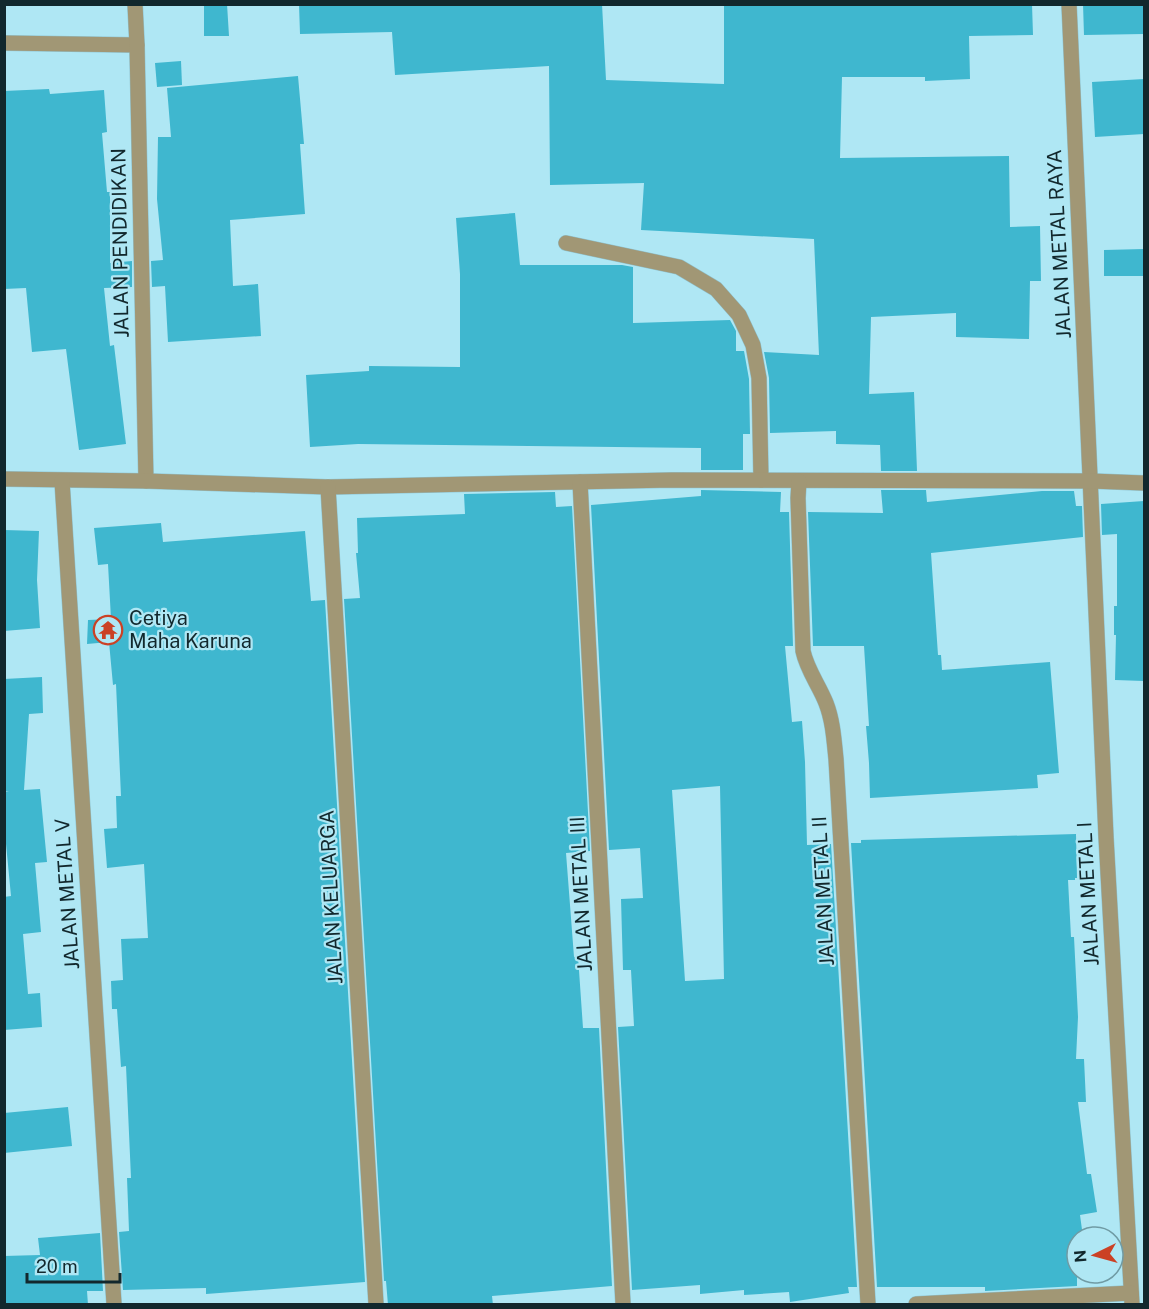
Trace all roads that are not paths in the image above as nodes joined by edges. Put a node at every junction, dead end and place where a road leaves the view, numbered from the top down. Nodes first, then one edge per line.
1 (135, 4) edge
2 (1069, 4) edge
3 (4, 43) edge
4 (137, 45) junction
5 (566, 243) dead end
6 (4, 479) edge
7 (761, 480) junction
8 (62, 481) junction
9 (146, 481) junction
10 (799, 481) junction
11 (1091, 481) junction
12 (580, 482) junction
13 (1144, 483) edge
14 (328, 487) junction
15 (1131, 1299) edge
16 (114, 1305) edge
17 (376, 1305) edge
18 (624, 1305) edge
19 (868, 1305) edge
20 (916, 1305) edge

1 - 4 street, JALAN PENDIDIKAN
2 - 11 street, JALAN METAL RAYA
3 - 4 street
4 - 9 street, JALAN PENDIDIKAN
5 - 7 street
6 - 8 street
7 - 10 street
7 - 12 street
8 - 9 street
8 - 16 street, JALAN METAL V
9 - 14 street
10 - 11 street
10 - 19 street, JALAN METAL II
11 - 13 street
11 - 15 street, JALAN METAL I
12 - 14 street
12 - 18 street, JALAN METAL III
14 - 17 street, JALAN KELUARGA
15 - 20 street

